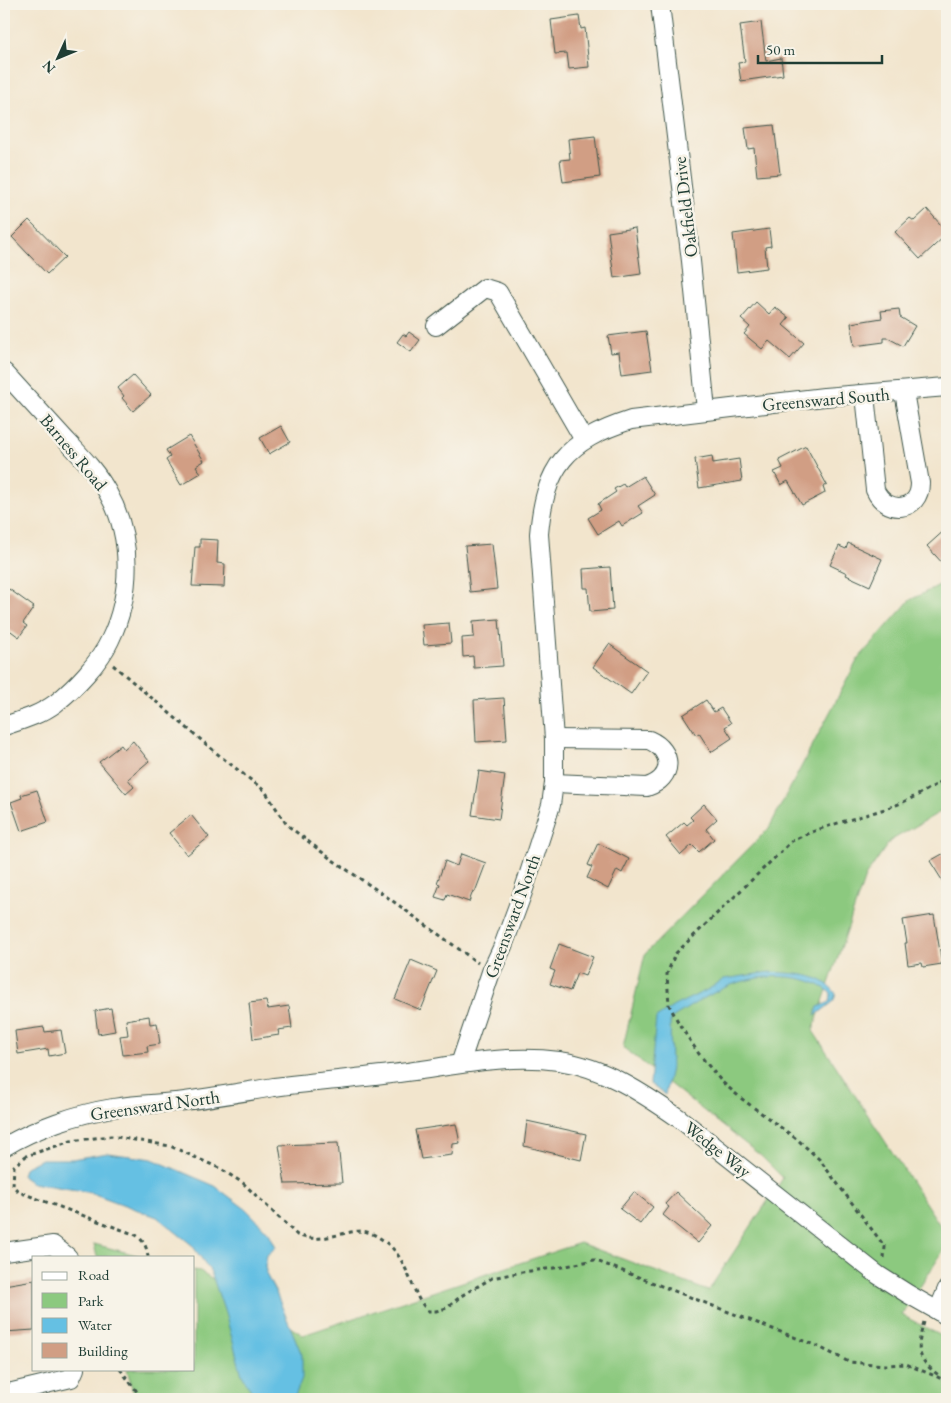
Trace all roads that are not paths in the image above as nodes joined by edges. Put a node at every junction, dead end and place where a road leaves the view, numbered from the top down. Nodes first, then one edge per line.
1 (660, 4) edge
2 (436, 326) dead end
3 (4, 372) edge
4 (947, 387) edge
5 (904, 392) junction
6 (865, 395) junction
7 (706, 410) junction
8 (584, 440) junction
9 (4, 726) edge
10 (554, 739) junction
11 (554, 783) junction
12 (460, 1064) junction
13 (4, 1147) edge
14 (4, 1252) edge
15 (67, 1256) edge
16 (947, 1289) edge
17 (937, 1314) edge
18 (75, 1370) edge
19 (4, 1394) edge

1 - 7 street, Oakfield Drive
2 - 8 street
3 - 9 street, Barness Road
4 - 5 street, Greensward South
5 - 6 street, Greensward South
5 - 6 street
6 - 7 street, Greensward South
7 - 8 street, Greensward North
8 - 10 street, Greensward North
10 - 11 street, Greensward North
10 - 11 street
11 - 12 street, Greensward North
12 - 13 street, Greensward North
12 - 17 street, Wedge Way
14 - 15 street
16 - 17 street
18 - 19 street

